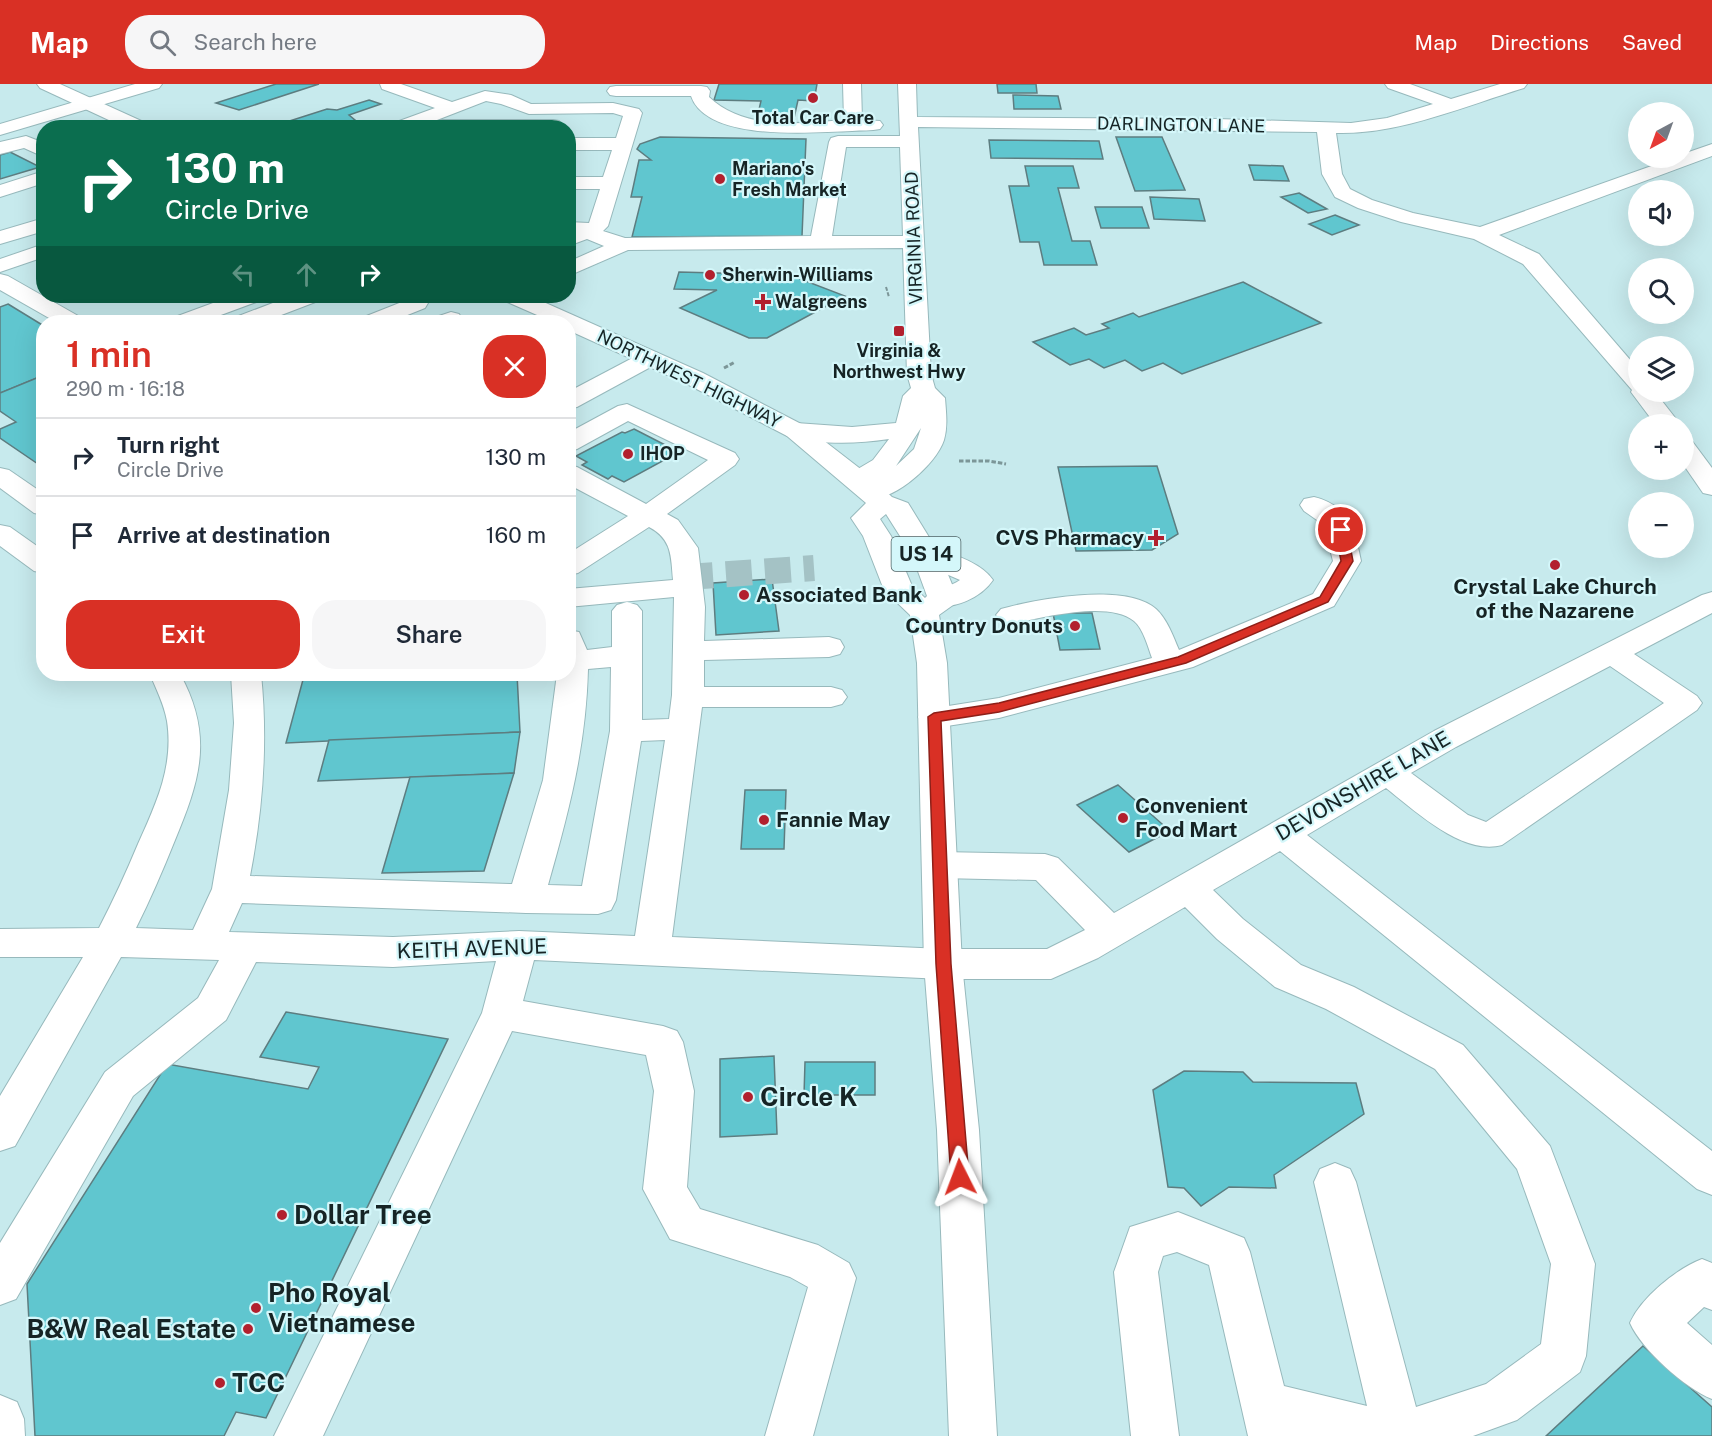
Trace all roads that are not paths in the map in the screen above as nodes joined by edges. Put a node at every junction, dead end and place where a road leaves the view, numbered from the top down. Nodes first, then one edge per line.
1 (46, 84) edge
2 (153, 84) edge
3 (852, 84) edge
4 (907, 84) edge
5 (1395, 84) edge
6 (1443, 84) edge
7 (1518, 84) edge
8 (388, 85) edge
9 (616, 91) dead end
10 (1476, 96) junction
11 (88, 103) junction
12 (1449, 104) junction
13 (451, 108) junction
14 (125, 120) edge
15 (417, 120) edge
16 (853, 125) junction
17 (576, 126) edge
18 (629, 126) junction
19 (1326, 129) junction
20 (0, 130) edge
21 (909, 130) junction
22 (576, 145) edge
23 (36, 147) edge
24 (0, 148) edge
25 (1712, 150) edge
26 (621, 153) junction
27 (576, 160) edge
28 (36, 180) edge
29 (576, 185) edge
30 (0, 191) edge
31 (608, 192) junction
32 (576, 199) edge
33 (36, 227) edge
34 (576, 231) edge
35 (576, 232) edge
36 (1481, 234) junction
37 (0, 238) edge
38 (914, 242) junction
39 (820, 243) junction
40 (625, 244) junction
41 (36, 253) edge
42 (0, 266) edge
43 (576, 266) edge
44 (0, 281) edge
45 (36, 302) edge
46 (39, 303) edge
47 (227, 303) edge
48 (250, 303) edge
49 (298, 303) edge
50 (417, 303) dead end
51 (528, 303) edge
52 (60, 315) edge
53 (199, 315) edge
54 (268, 315) edge
55 (278, 315) edge
56 (389, 315) edge
57 (555, 315) edge
58 (576, 325) edge
59 (650, 358) junction
60 (1628, 372) edge
61 (924, 391) junction
62 (576, 398) edge
63 (908, 428) junction
64 (796, 431) junction
65 (576, 440) edge
66 (1694, 462) edge
67 (0, 476) edge
68 (576, 477) edge
69 (1712, 487) edge
70 (870, 492) junction
71 (36, 501) edge
72 (1314, 505) dead end
73 (648, 515) junction
74 (0, 533) edge
75 (926, 555) junction
76 (36, 560) edge
77 (576, 562) edge
78 (688, 587) junction
79 (576, 597) edge
80 (934, 605) junction
81 (627, 611) dead end
82 (1704, 613) edge
83 (1011, 615) dead end
84 (829, 646) dead end
85 (576, 650) edge
86 (689, 651) junction
87 (1164, 651) junction
88 (1610, 652) junction
89 (628, 655) junction
90 (169, 681) edge
91 (247, 681) edge
92 (568, 681) edge
93 (688, 697) junction
94 (831, 697) dead end
95 (934, 717) junction
96 (684, 729) junction
97 (626, 731) junction
98 (1387, 772) junction
99 (1281, 833) junction
100 (940, 865) junction
101 (1188, 888) junction
102 (230, 889) junction
103 (526, 899) junction
104 (1111, 933) junction
105 (112, 942) junction
106 (0, 943) edge
107 (205, 945) junction
108 (519, 945) junction
109 (246, 946) junction
110 (652, 950) junction
111 (944, 964) junction
112 (501, 1013) junction
113 (0, 1133) edge
114 (1712, 1176) edge
115 (1335, 1182) dead end
116 (0, 1284) edge
117 (1712, 1289) edge
118 (1712, 1376) edge
119 (0, 1419) edge
120 (1269, 1421) edge
121 (1, 1436) edge
122 (298, 1436) edge
123 (789, 1436) edge
124 (973, 1436) edge
125 (1155, 1436) edge
126 (1393, 1436) edge
127 (1399, 1436) edge
128 (1403, 1436) edge

1 - 11 street
2 - 11 street
3 - 16 street
4 - 21 street, VIRGINIA ROAD
5 - 12 street
6 - 10 street
7 - 10 street, DARLINGTON LANE
8 - 13 street
9 - 16 street
10 - 12 street, DARLINGTON LANE
11 - 14 street
11 - 20 street
12 - 19 street, DARLINGTON LANE
13 - 15 street
13 - 18 street
16 - 21 street
17 - 18 street
18 - 26 street
19 - 21 street, DARLINGTON LANE
19 - 36 street
21 - 38 street, VIRGINIA ROAD
21 - 39 street
22 - 26 street
23 - 24 street
25 - 36 street
26 - 27 street
26 - 31 street
28 - 30 street
29 - 31 street
31 - 32 street
31 - 34 street
33 - 37 street
35 - 40 street
36 - 60 street
38 - 39 street
38 - 61 street, VIRGINIA ROAD
39 - 40 street
40 - 43 street
41 - 42 street
44 - 45 street
46 - 52 street
47 - 53 street
48 - 54 street
49 - 55 street
50 - 56 street
51 - 57 street, NORTHWEST HIGHWAY / US 14
58 - 59 street, NORTHWEST HIGHWAY / US 14
59 - 62 street
59 - 64 street, NORTHWEST HIGHWAY / US 14
61 - 63 street
61 - 70 street, VIRGINIA ROAD
63 - 64 street
63 - 70 street
64 - 70 street, NORTHWEST HIGHWAY / US 14
65 - 73 street
66 - 69 street
67 - 71 street
68 - 73 street
70 - 75 street, NORTHWEST HIGHWAY / US 14
70 - 80 street, US 14
72 - 87 street
73 - 77 street
73 - 78 street
74 - 76 street
75 - 80 street, NORTHWEST HIGHWAY / US 14
75 - 80 street
78 - 79 street
78 - 86 street
80 - 95 street, NORTHWEST HIGHWAY / US 14
81 - 89 street
82 - 88 street, DEVONSHIRE LANE
83 - 87 street
84 - 86 street
85 - 89 street
86 - 93 street
87 - 95 street
88 - 98 street, DEVONSHIRE LANE
88 - 98 street
89 - 97 street
90 - 105 street
91 - 102 street
92 - 103 street
93 - 94 street
93 - 96 street
95 - 100 street, NORTHWEST HIGHWAY / US 14
96 - 97 street
96 - 110 street
97 - 103 street
98 - 99 street, DEVONSHIRE LANE
99 - 101 street, DEVONSHIRE LANE
99 - 114 street
100 - 104 street
100 - 111 street, NORTHWEST HIGHWAY / US 14
101 - 104 street, DEVONSHIRE LANE
101 - 128 street
102 - 103 street
102 - 107 street
104 - 111 street, DEVONSHIRE LANE
105 - 106 street, KEITH AVENUE
105 - 107 street, KEITH AVENUE
105 - 113 street
107 - 109 street, KEITH AVENUE
108 - 109 street, KEITH AVENUE
108 - 110 street, KEITH AVENUE
108 - 112 street
109 - 116 street
110 - 111 street, KEITH AVENUE
111 - 124 street, NORTHWEST HIGHWAY / US 14
112 - 122 street
112 - 123 street
115 - 127 street
117 - 118 street
119 - 121 street
120 - 125 street
120 - 126 street

